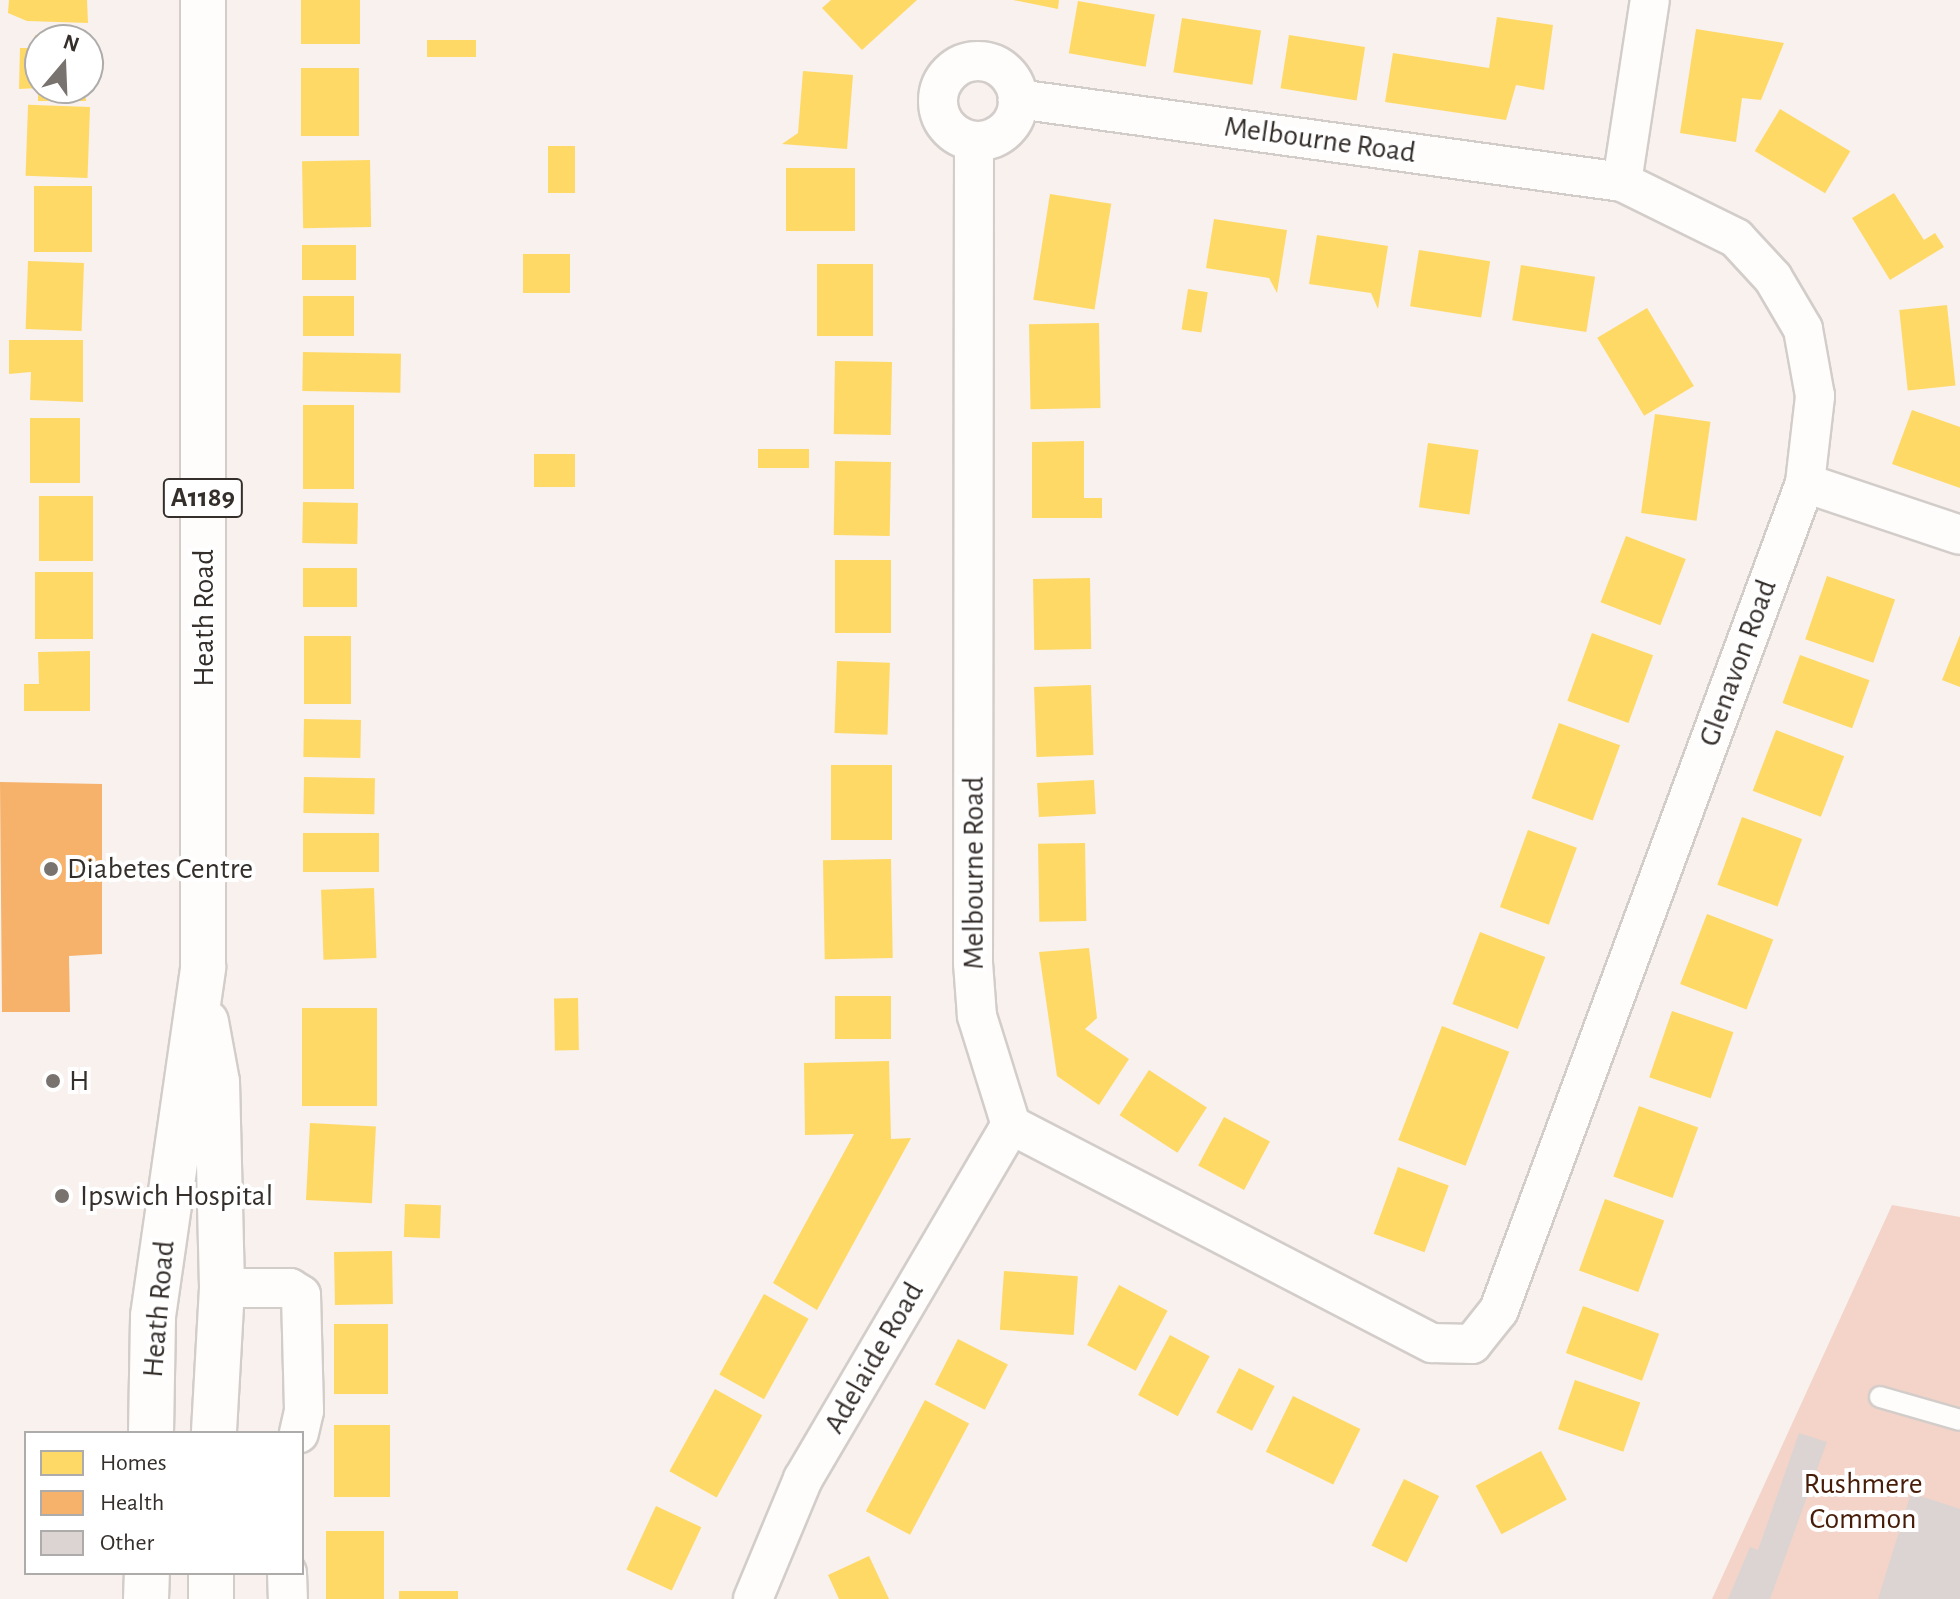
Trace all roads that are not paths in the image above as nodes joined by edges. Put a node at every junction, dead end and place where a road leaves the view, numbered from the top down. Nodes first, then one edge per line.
1 (203, 0) edge
2 (1650, 0) edge
3 (1018, 99) junction
4 (974, 141) junction
5 (1622, 182) junction
6 (1805, 483) junction
7 (1960, 535) edge
8 (201, 996) junction
9 (1011, 1125) junction
10 (234, 1288) junction
11 (1880, 1397) dead end
12 (1960, 1420) edge
13 (151, 1431) edge
14 (214, 1431) edge
15 (299, 1431) edge
16 (147, 1575) edge
17 (211, 1575) edge
18 (287, 1575) edge
19 (146, 1599) edge
20 (211, 1599) edge
21 (288, 1599) edge
22 (753, 1599) edge

1 - 8 main road, Heath Road / A1189
2 - 5 street
3 - 4 street
3 - 4 street
3 - 5 street, Melbourne Road
4 - 9 street, Melbourne Road
5 - 6 street, Glenavon Road
6 - 7 street
6 - 9 street, Glenavon Road
8 - 10 main road, Heath Road / A1189
8 - 13 main road, Heath Road / A1189
9 - 22 street, Adelaide Road
10 - 14 main road, Heath Road / A1189
10 - 15 street
11 - 12 lane
16 - 19 main road
17 - 20 main road
18 - 21 street

